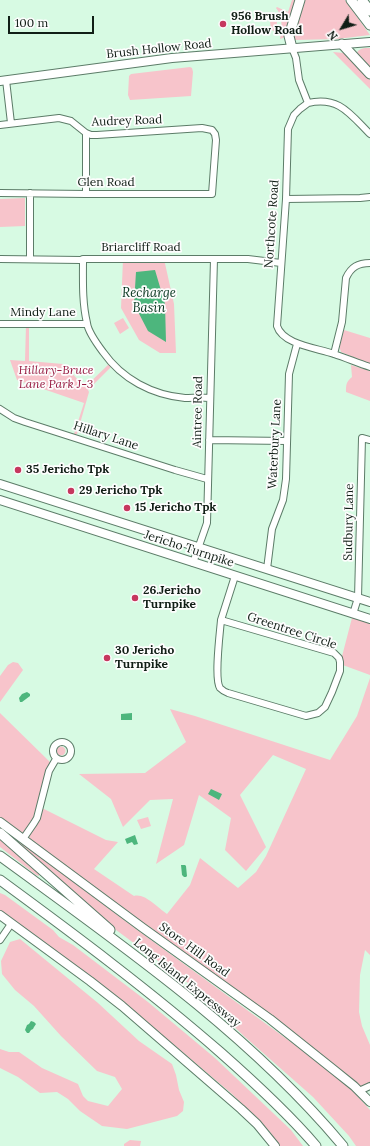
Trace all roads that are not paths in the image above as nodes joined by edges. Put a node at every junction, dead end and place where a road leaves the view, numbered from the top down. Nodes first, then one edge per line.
1 (300, 0) edge
2 (351, 0) edge
3 (362, 0) edge
4 (370, 11) edge
5 (370, 25) edge
6 (370, 42) edge
7 (342, 44) junction
8 (292, 48) junction
9 (370, 74) edge
10 (3, 80) edge
11 (308, 103) junction
12 (11, 124) junction
13 (0, 125) edge
14 (86, 133) junction
15 (370, 134) edge
16 (0, 193) edge
17 (30, 193) junction
18 (86, 194) junction
19 (212, 194) joint
20 (370, 197) edge
21 (286, 199) junction
22 (0, 259) edge
23 (30, 259) junction
24 (83, 259) junction
25 (214, 259) junction
26 (281, 263) junction
27 (370, 263) edge
28 (0, 324) edge
29 (87, 324) junction
30 (297, 344) junction
31 (334, 354) junction
32 (370, 367) edge
33 (209, 398) junction
34 (0, 409) edge
35 (209, 440) junction
36 (370, 440) edge
37 (287, 441) junction
38 (207, 479) junction
39 (0, 484) edge
40 (0, 500) edge
41 (198, 547) junction
42 (193, 563) junction
43 (267, 569) junction
44 (235, 576) junction
45 (358, 598) junction
46 (370, 602) edge
47 (353, 614) junction
48 (370, 619) edge
49 (221, 620) junction
50 (56, 758) dead end
51 (0, 822) edge
52 (0, 833) edge
53 (23, 839) junction
54 (0, 856) edge
55 (0, 880) edge
56 (0, 915) edge
57 (12, 924) junction
58 (0, 940) edge
59 (174, 986) junction
60 (370, 1086) edge
61 (358, 1090) junction
62 (370, 1102) edge
63 (275, 1146) edge
64 (316, 1146) edge
65 (344, 1146) edge

1 - 8 highway
2 - 5 highway
3 - 4 highway
6 - 7 main road, Brush Hollow Road
7 - 8 main road, Brush Hollow Road
7 - 9 highway
8 - 10 main road, Brush Hollow Road
8 - 11 street
10 - 12 street
11 - 15 street
11 - 21 street, Northcote Road
12 - 13 street, Audrey Road
12 - 14 street, Audrey Road
14 - 18 street
14 - 19 street, Audrey Road
16 - 17 street, Glen Road
17 - 18 street, Glen Road
17 - 23 street
18 - 19 street, Glen Road
20 - 21 street
21 - 26 street, Northcote Road
22 - 23 street, Briarcliff Road
23 - 24 street, Briarcliff Road
24 - 25 street, Briarcliff Road
24 - 29 street
25 - 26 street, Briarcliff Road
25 - 33 street, Aintree Road
26 - 30 street, Northcote Road
27 - 31 street
28 - 29 street, Mindy Lane
29 - 33 street
30 - 31 street, Northcote Road
30 - 37 street, Waterbury Lane
31 - 32 street, Northcote Road
33 - 35 street, Aintree Road
34 - 38 street, Hillary Lane
35 - 37 street
35 - 38 street, Aintree Road
36 - 45 street, Sudbury Lane
37 - 43 street, Waterbury Lane
38 - 41 street, Aintree Road
39 - 41 main road, Jericho Turnpike
40 - 42 main road, Jericho Turnpike
41 - 42 street, Aintree Road
41 - 43 main road, Jericho Turnpike
42 - 44 main road, Jericho Turnpike
43 - 45 main road, Jericho Turnpike
44 - 47 main road, Jericho Turnpike
44 - 49 street, Greentree Circle
45 - 46 main road, Jericho Turnpike
45 - 47 street, Sudbury Lane
47 - 48 main road, Jericho Turnpike
49 - 49 street, Greentree Circle
50 - 53 street
51 - 53 main road, Store Hill Road
52 - 59 highway
53 - 61 main road, Store Hill Road
54 - 59 highway, Long Island Expressway
55 - 64 highway
56 - 57 main road
57 - 58 street
57 - 63 main road
59 - 65 highway, Long Island Expressway
60 - 61 street
61 - 62 main road, Store Hill Road

